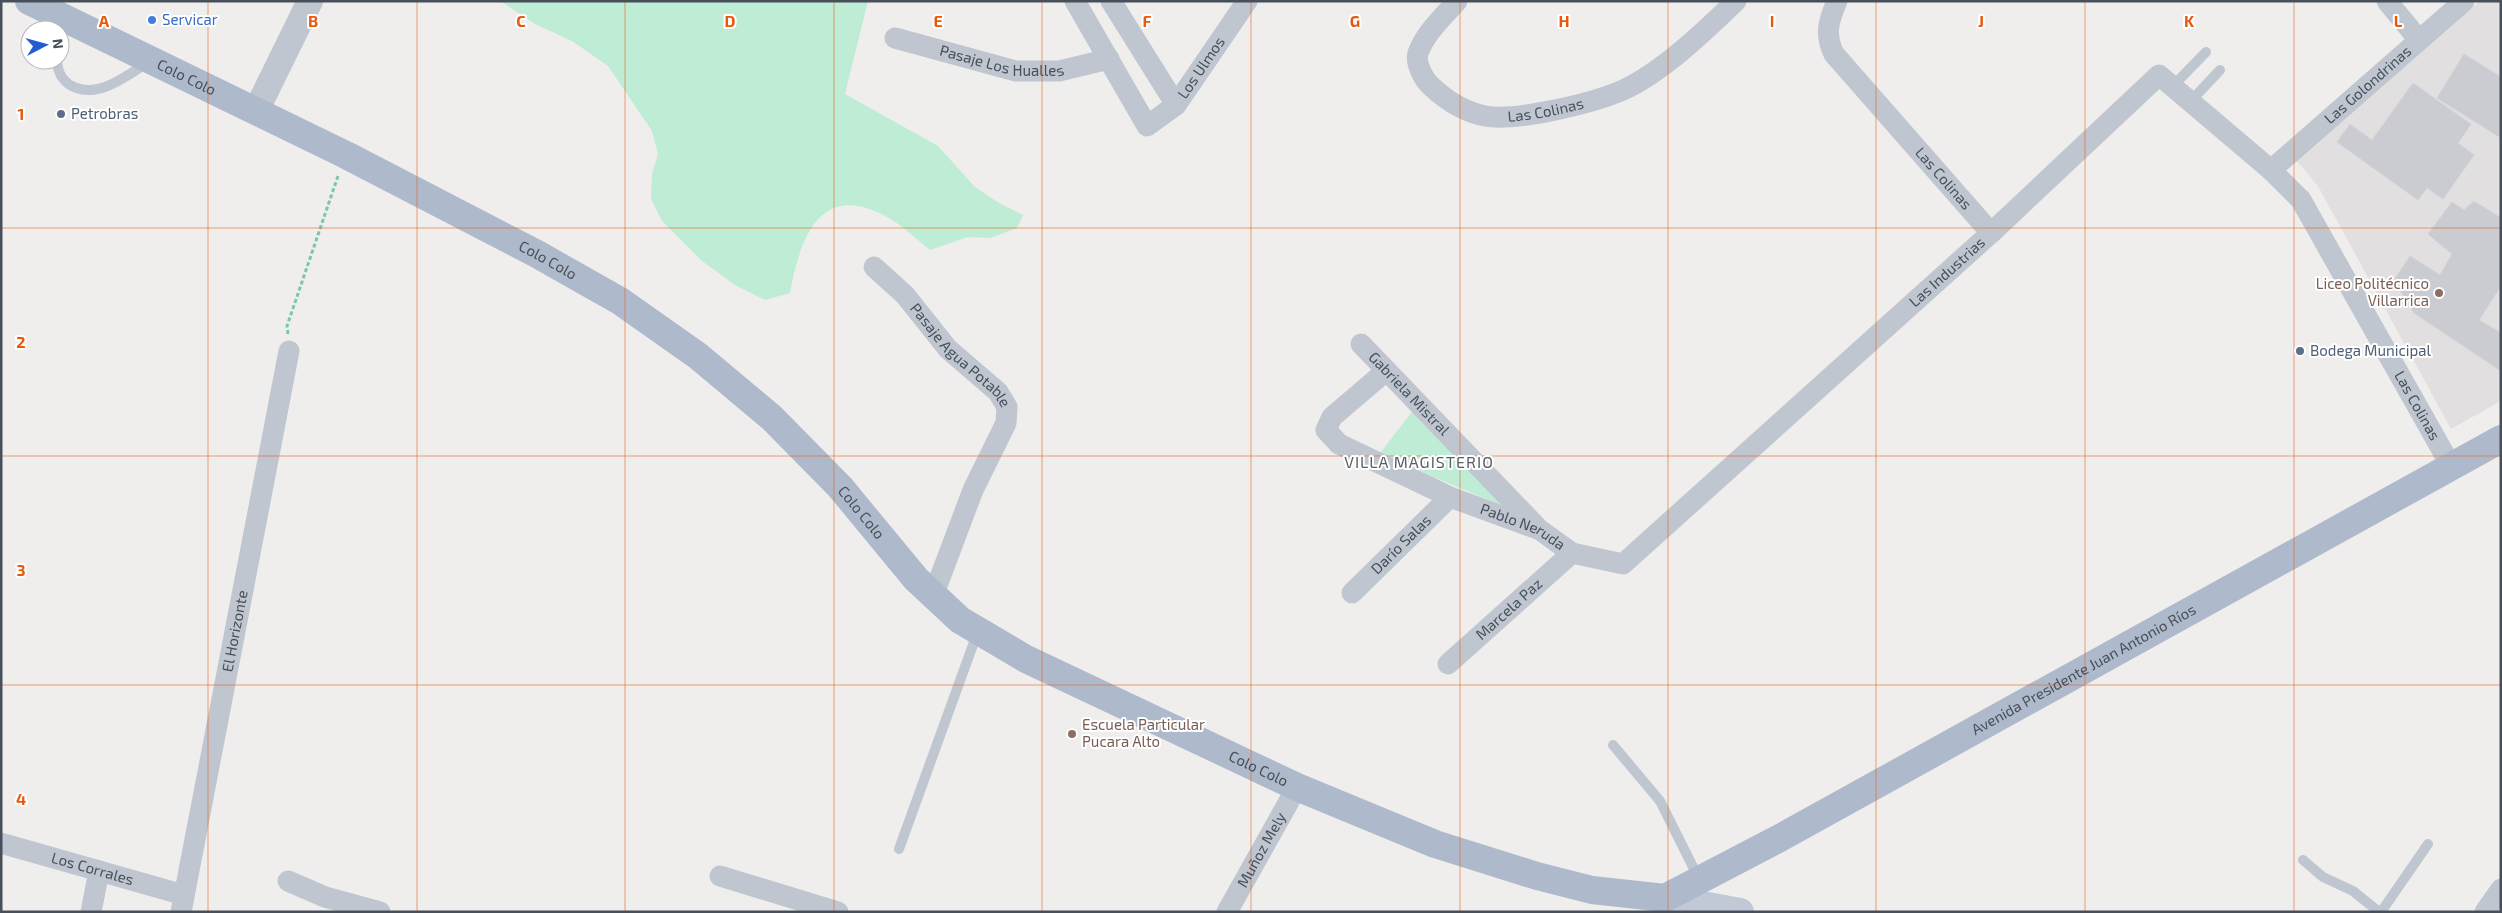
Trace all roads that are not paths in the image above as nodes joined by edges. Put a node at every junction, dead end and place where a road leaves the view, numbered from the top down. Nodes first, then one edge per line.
1 (293, 1) edge
2 (310, 1) edge
3 (1075, 1) edge
4 (1110, 1) edge
5 (1247, 1) edge
6 (1456, 1) edge
7 (1736, 1) edge
8 (1837, 1) edge
9 (2387, 1) edge
10 (2464, 1) edge
11 (43, 12) edge
12 (895, 38) dead end
13 (2419, 40) junction
14 (2206, 52) dead end
15 (1109, 58) junction
16 (152, 60) junction
17 (60, 70) edge
18 (2220, 70) dead end
19 (2172, 87) junction
20 (2190, 102) junction
21 (1176, 105) junction
22 (249, 106) junction
23 (2271, 170) junction
24 (1991, 233) junction
25 (874, 267) dead end
26 (1361, 344) dead end
27 (289, 351) road end
28 (1386, 371) junction
29 (2501, 438) edge
30 (2451, 466) junction
31 (1450, 496) junction
32 (1540, 530) junction
33 (1572, 554) junction
34 (1623, 564) joint
35 (1352, 593) dead end
36 (933, 596) junction
37 (978, 631) junction
38 (1448, 664) dead end
39 (1613, 745) dead end
40 (1297, 786) junction
41 (1, 843) edge
42 (2428, 844) dead end
43 (898, 849) dead end
44 (2303, 860) dead end
45 (99, 871) junction
46 (720, 876) dead end
47 (1700, 880) junction
48 (288, 881) dead end
49 (2501, 889) edge
50 (183, 903) edge
51 (323, 904) edge
52 (1666, 905) edge
53 (91, 912) edge
54 (380, 912) edge
55 (838, 912) edge
56 (1227, 912) edge
57 (1740, 912) edge
58 (2380, 912) edge
59 (2485, 912) edge

1 - 22 street
2 - 22 street
3 - 15 street
4 - 21 street
5 - 21 street, Los Ulmos
6 - 7 street, Las Colinas
8 - 24 street, Las Colinas
9 - 13 street
10 - 13 street, Las Golondrinas
11 - 16 main road, Colo Colo
12 - 15 street, Pasaje Los Hualles
13 - 23 street, Las Golondrinas
14 - 19 lane
15 - 21 street, Los Ulmos
16 - 17 lane
16 - 22 main road, Colo Colo
18 - 20 lane
19 - 20 street, Las Industrias
19 - 24 street, Las Industrias
20 - 23 street, Las Industrias
22 - 36 main road, Colo Colo
23 - 30 street, Las Colinas
24 - 34 street, Las Industrias
25 - 36 street, Pasaje Agua Potable
26 - 28 street, Gabriela Mistral
27 - 50 street, El Horizonte
28 - 31 street, Pablo Neruda
28 - 32 street, Gabriela Mistral
29 - 30 main road, Avenida Presidente Juan Antonio Ríos
30 - 47 main road, Avenida Presidente Juan Antonio Ríos
31 - 32 street, Pablo Neruda
31 - 35 street, Darío Salas
32 - 33 street, Pablo Neruda
33 - 34 street, Pablo Neruda
33 - 38 street, Marcela Paz
36 - 37 main road, Colo Colo
37 - 40 main road, Colo Colo
37 - 43 lane
39 - 47 lane
40 - 52 main road, Colo Colo
40 - 56 street, Muñoz Mely
41 - 45 street, Los Corrales
42 - 58 lane
44 - 58 lane
45 - 50 street, Los Corrales
45 - 53 street
46 - 55 street
47 - 52 main road, Avenida Presidente Juan Antonio Ríos
48 - 51 street
49 - 59 street
51 - 54 street
52 - 57 main road, Colo Colo

